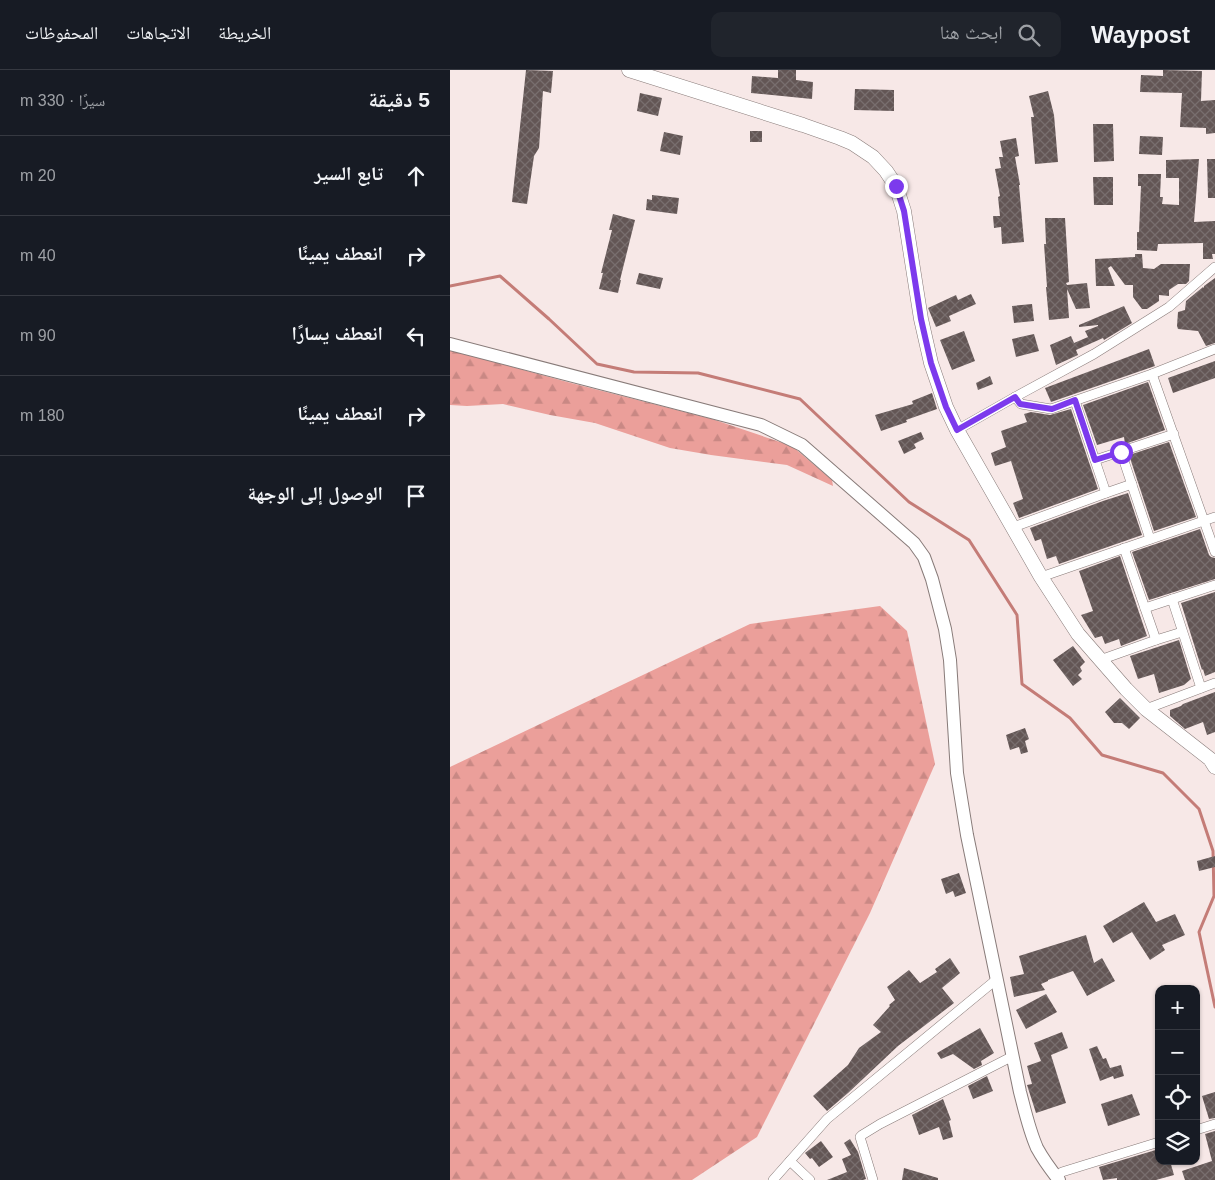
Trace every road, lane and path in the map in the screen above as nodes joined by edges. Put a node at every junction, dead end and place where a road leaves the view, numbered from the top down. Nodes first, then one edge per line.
1 (629, 70) edge
2 (1215, 267) edge
3 (450, 344) edge
4 (1215, 349) edge
5 (1152, 374) junction
6 (1015, 397) junction
7 (1075, 400) junction
8 (957, 430) junction
9 (1174, 434) junction
10 (1121, 452) junction
11 (1095, 460) junction
12 (1132, 484) junction
13 (1106, 493) junction
14 (1215, 517) edge
15 (1204, 521) junction
16 (1012, 528) junction
17 (1150, 539) junction
18 (1124, 548) junction
19 (1215, 552) edge
20 (1041, 577) junction
21 (1215, 585) edge
22 (1172, 599) junction
23 (1145, 608) junction
24 (1182, 632) junction
25 (1156, 640) junction
26 (1100, 660) junction
27 (1215, 683) edge
28 (1201, 688) junction
29 (1146, 709) junction
30 (1215, 767) edge
31 (997, 979) junction
32 (1013, 1056) junction
33 (1215, 1124) edge
34 (1200, 1129) edge
35 (1155, 1143) edge
36 (790, 1161) junction
37 (1058, 1178) edge
38 (773, 1180) edge
39 (810, 1180) edge
40 (873, 1180) edge

1 - 8 main road
2 - 6 street
3 - 31 main road
4 - 5 street
5 - 7 street
5 - 9 street
6 - 7 street
6 - 8 street
7 - 11 street
8 - 16 main road
9 - 10 street
9 - 15 street
10 - 11 street
10 - 12 street
11 - 13 street
12 - 13 street
12 - 17 street
13 - 16 street
14 - 15 street
15 - 17 street
15 - 19 street
16 - 20 main road
17 - 18 street
18 - 20 street
18 - 23 street
20 - 26 main road
21 - 22 street
22 - 23 street
22 - 24 street
23 - 25 street
24 - 25 street
24 - 28 street
25 - 26 street
26 - 29 main road
27 - 28 street
28 - 29 street
29 - 30 main road
31 - 32 main road
31 - 36 street
32 - 37 main road
32 - 40 street
33 - 34 street
35 - 37 street
36 - 38 street
36 - 39 street

